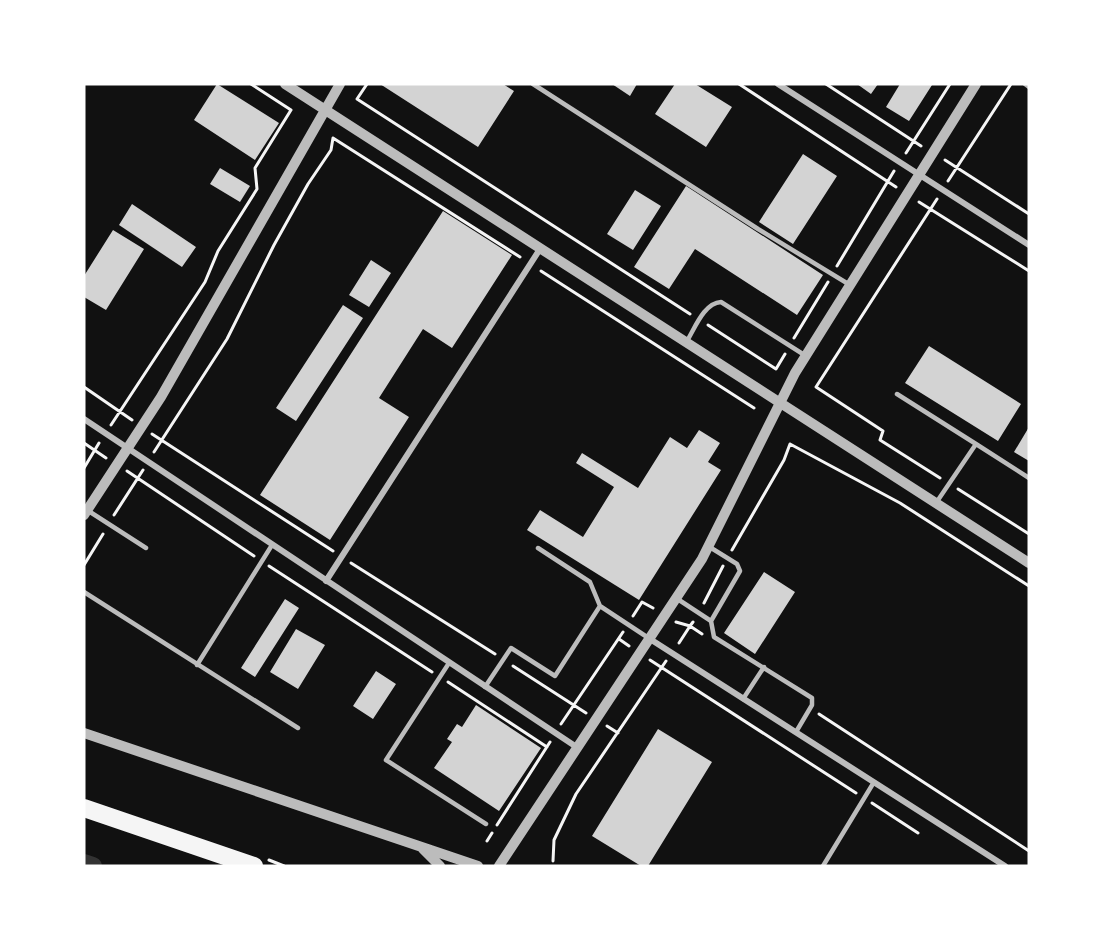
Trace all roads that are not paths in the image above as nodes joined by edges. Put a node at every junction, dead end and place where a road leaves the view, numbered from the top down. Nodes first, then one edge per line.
1 (285, 84) edge
2 (340, 84) edge
3 (533, 84) edge
4 (778, 84) edge
5 (976, 84) edge
6 (1025, 84) edge
7 (1029, 87) edge
8 (325, 110) junction
9 (919, 175) junction
10 (1029, 245) edge
11 (540, 249) junction
12 (850, 285) junction
13 (686, 342) junction
14 (806, 356) junction
15 (897, 394) dead end
16 (781, 403) junction
17 (84, 419) edge
18 (976, 444) junction
19 (128, 448) junction
20 (1029, 478) edge
21 (936, 503) junction
22 (86, 512) edge
23 (272, 545) junction
24 (708, 546) junction
25 (146, 548) dead end
26 (538, 548) dead end
27 (1029, 563) edge
28 (326, 581) junction
29 (84, 592) edge
30 (676, 598) junction
31 (600, 606) junction
32 (711, 621) junction
33 (650, 639) junction
34 (449, 663) junction
35 (197, 664) junction
36 (764, 667) junction
37 (485, 687) junction
38 (743, 699) junction
39 (298, 728) dead end
40 (796, 732) junction
41 (84, 733) edge
42 (578, 748) junction
43 (874, 782) junction
44 (84, 808) edge
45 (486, 824) dead end
46 (421, 847) junction
47 (254, 866) edge
48 (440, 866) edge
49 (478, 866) edge
50 (499, 866) edge
51 (823, 866) edge
52 (1005, 866) edge

1 - 8 street
2 - 8 street
3 - 12 lane
4 - 9 street
5 - 9 street
6 - 7 lane
8 - 11 street
8 - 19 street
9 - 10 street
9 - 12 street
11 - 13 street
11 - 28 street
12 - 14 street
13 - 14 lane
13 - 16 street
14 - 16 street
15 - 18 lane
16 - 21 street
16 - 24 street
17 - 19 street
18 - 20 lane
18 - 21 lane
19 - 22 street
19 - 23 street
21 - 27 street
22 - 25 lane
23 - 28 street
23 - 35 lane
24 - 30 street
24 - 32 lane
26 - 31 lane
28 - 34 street
29 - 35 lane
30 - 32 lane
30 - 33 street
31 - 33 lane
31 - 37 lane
32 - 36 lane
33 - 38 street
33 - 42 street
34 - 37 street
34 - 45 lane
35 - 39 lane
36 - 38 lane
36 - 40 lane
37 - 42 street
38 - 40 street
40 - 43 street
41 - 46 street
42 - 50 street
43 - 51 lane
43 - 52 street
44 - 47 highway
46 - 48 street
46 - 49 street

